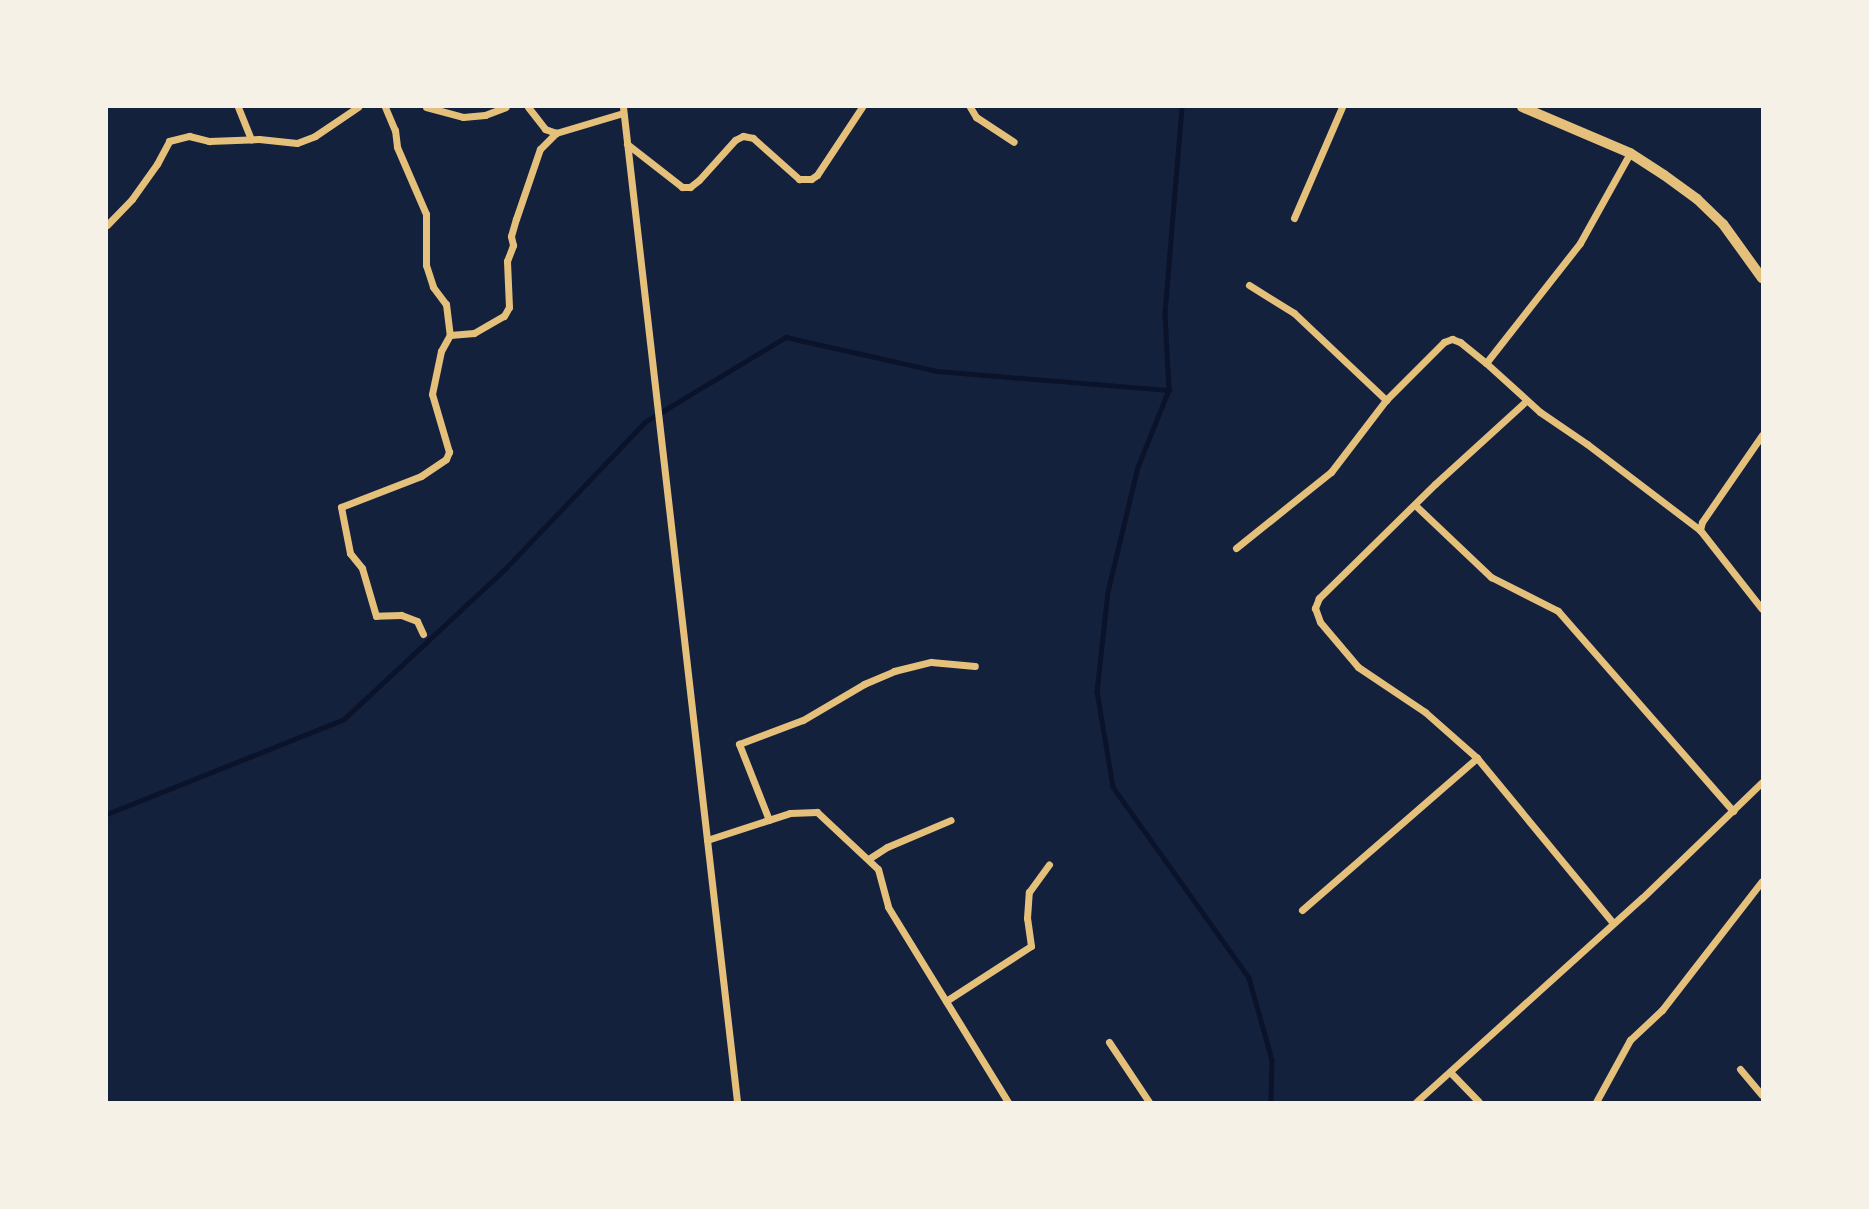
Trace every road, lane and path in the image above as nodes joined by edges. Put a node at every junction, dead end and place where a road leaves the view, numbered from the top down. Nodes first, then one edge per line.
1 (238, 107) edge
2 (358, 107) edge
3 (385, 107) edge
4 (426, 107) edge
5 (506, 107) edge
6 (528, 107) edge
7 (862, 107) edge
8 (970, 107) edge
9 (1342, 107) edge
10 (1522, 107) edge
11 (623, 110) edge
12 (556, 134) junction
13 (251, 139) junction
14 (1014, 142) dead end
15 (627, 144) junction
16 (1630, 153) junction
17 (1294, 218) dead end
18 (107, 225) edge
19 (1761, 274) edge
20 (1249, 285) dead end
21 (450, 335) junction
22 (1486, 363) junction
23 (1386, 400) junction
24 (1526, 401) junction
25 (1762, 435) edge
26 (1415, 505) junction
27 (1700, 530) junction
28 (1236, 548) dead end
29 (1762, 609) edge
30 (423, 634) dead end
31 (975, 666) dead end
32 (1477, 758) junction
33 (1762, 782) edge
34 (1733, 811) junction
35 (769, 820) junction
36 (951, 820) dead end
37 (707, 840) junction
38 (870, 859) junction
39 (1049, 864) dead end
40 (1762, 881) edge
41 (1302, 910) dead end
42 (1612, 922) junction
43 (946, 1001) junction
44 (1109, 1042) dead end
45 (1740, 1069) dead end
46 (1451, 1073) junction
47 (1762, 1095) edge
48 (737, 1102) edge
49 (1008, 1102) edge
50 (1149, 1102) edge
51 (1416, 1102) edge
52 (1479, 1102) edge
53 (1596, 1102) edge

1 - 13 street
2 - 13 street
3 - 21 street
4 - 5 street
6 - 12 street
7 - 15 street
8 - 14 street
9 - 17 street
10 - 16 main road
11 - 12 street
11 - 15 street
12 - 21 street
13 - 18 street
15 - 37 street
16 - 19 main road
16 - 22 street
20 - 23 street
21 - 30 street
22 - 23 street
22 - 24 street
23 - 28 street
24 - 26 street
24 - 27 street
25 - 27 street
26 - 32 street
26 - 34 street
27 - 29 street
31 - 35 street
32 - 41 street
32 - 42 street
33 - 34 street
34 - 42 street
35 - 37 street
35 - 38 street
36 - 38 street
37 - 48 street
38 - 43 street
39 - 43 street
40 - 53 street
42 - 46 street
43 - 49 street
44 - 50 street
45 - 47 street
46 - 51 street
46 - 52 street

